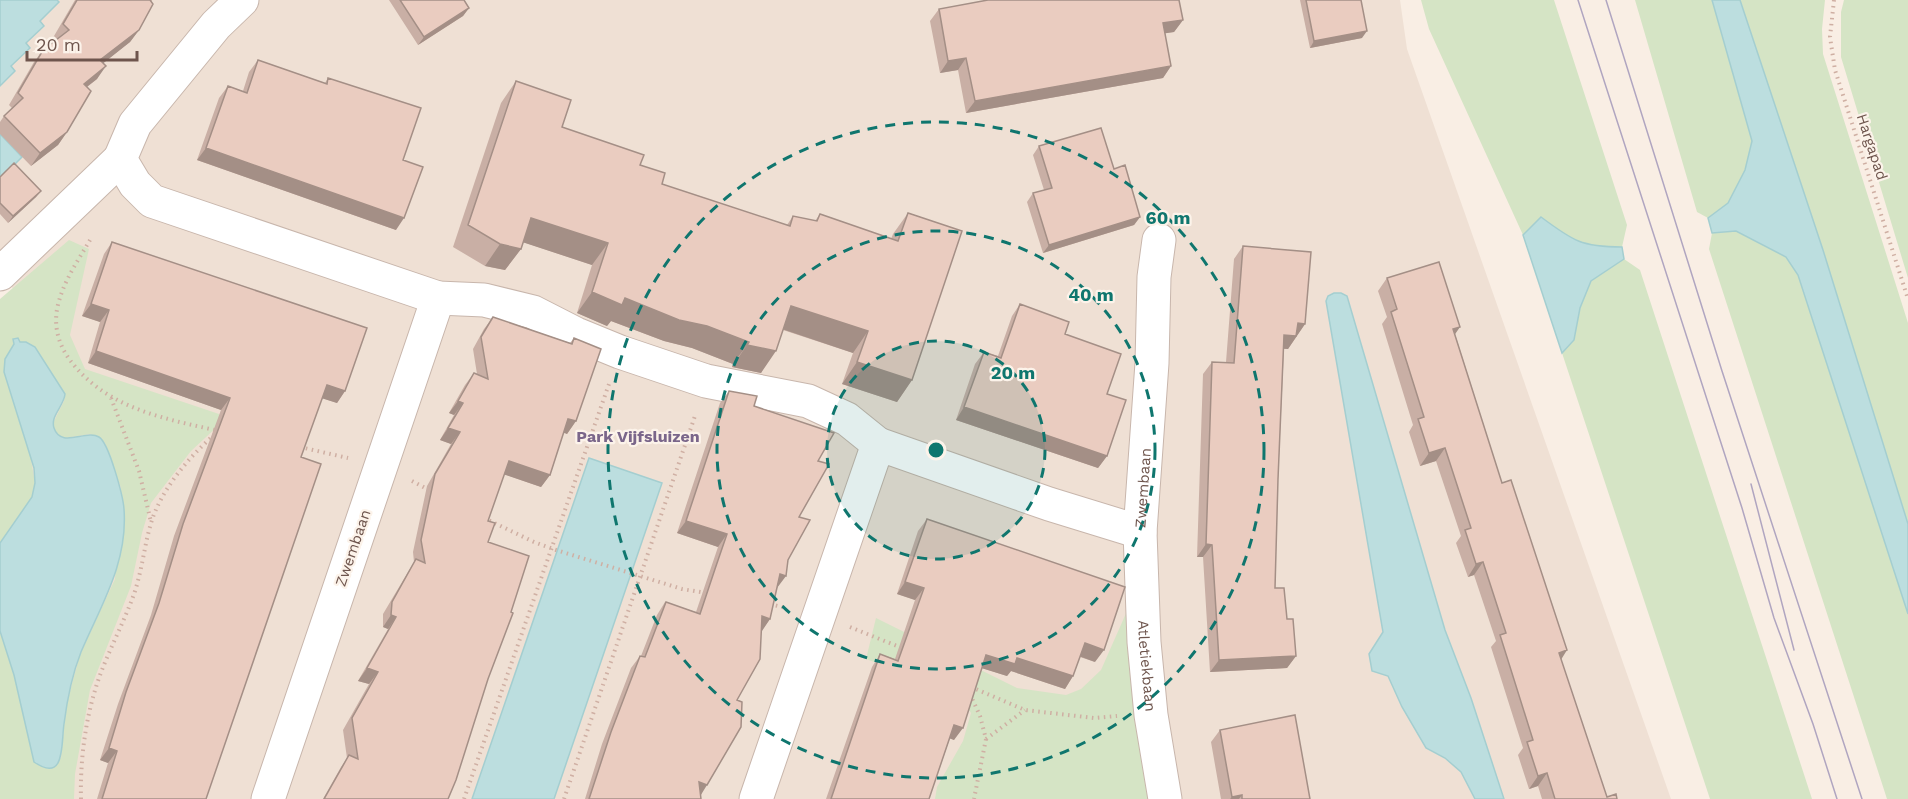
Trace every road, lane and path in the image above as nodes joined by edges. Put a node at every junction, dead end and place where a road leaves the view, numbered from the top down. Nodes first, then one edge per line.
1 (242, 0) edge
2 (1834, 0) edge
3 (120, 159) junction
4 (69, 208) junction
5 (1159, 240) dead end
6 (0, 274) edge
7 (438, 298) junction
8 (1908, 299) edge
9 (620, 352) junction
10 (706, 381) junction
11 (111, 398) junction
12 (219, 431) junction
13 (230, 433) edge
14 (878, 444) junction
15 (291, 445) edge
16 (380, 468) junction
17 (433, 492) edge
18 (480, 516) edge
19 (151, 524) junction
20 (1140, 532) junction
21 (554, 549) junction
22 (640, 577) junction
23 (716, 595) edge
24 (760, 602) edge
25 (819, 616) junction
26 (910, 652) edge
27 (1025, 710) junction
28 (1151, 715) junction
29 (986, 739) junction
30 (81, 799) edge
31 (268, 799) edge
32 (464, 799) edge
33 (564, 799) edge
34 (756, 799) edge
35 (974, 799) edge
36 (1165, 799) edge

1 - 3 street
2 - 8 path, Hargapad
3 - 4 street
3 - 7 street, Zwembaan
4 - 6 street
4 - 11 path
5 - 20 street, Zwembaan
7 - 9 street, Zwembaan
7 - 16 street, Zwembaan
9 - 10 street, Zwembaan
9 - 21 path
10 - 14 street, Zwembaan
10 - 22 path
11 - 12 path
11 - 19 path
12 - 13 path
12 - 19 path
14 - 20 street, Zwembaan
14 - 25 street
15 - 16 path
16 - 17 path
16 - 31 street, Zwembaan
18 - 21 path
19 - 30 path
20 - 28 street, Atletiekbaan
21 - 22 path
21 - 32 path
22 - 23 path
22 - 33 path
24 - 25 path
25 - 26 path
25 - 34 street
27 - 28 path
27 - 29 path
27 - 29 path
28 - 36 street, Atletiekbaan
29 - 35 path

